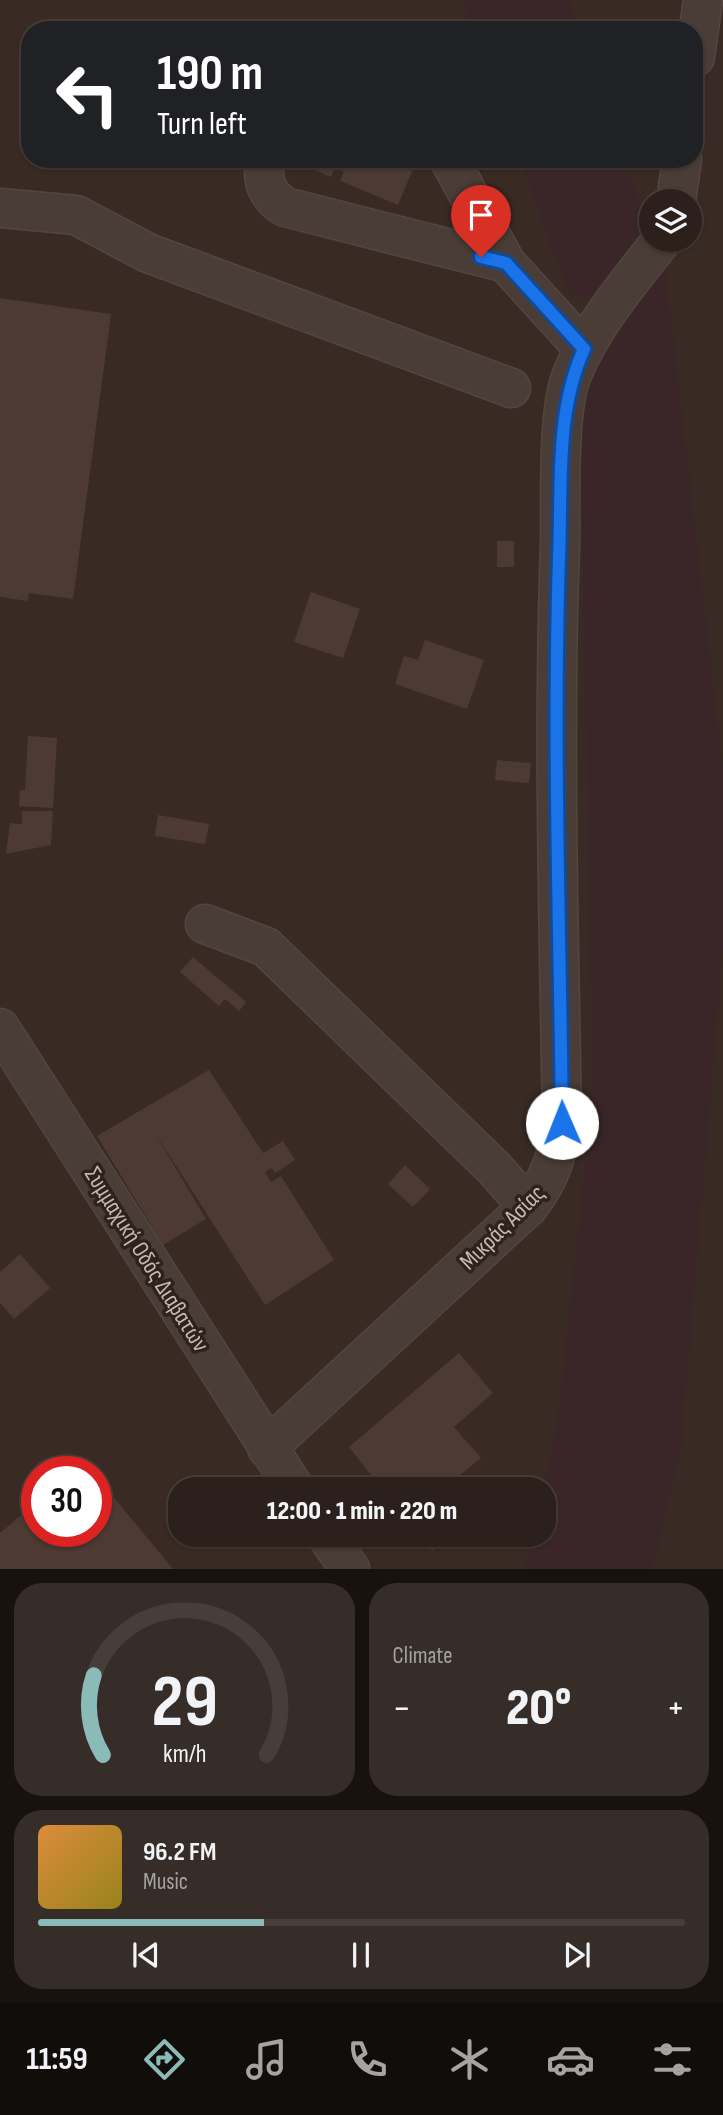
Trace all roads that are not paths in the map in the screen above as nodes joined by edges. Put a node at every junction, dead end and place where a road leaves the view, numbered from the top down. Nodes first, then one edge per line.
1 (703, 0) edge
2 (700, 21) edge
3 (264, 168) edge
4 (454, 168) edge
5 (681, 168) edge
6 (678, 189) edge
7 (0, 208) edge
8 (653, 252) edge
9 (506, 263) junction
10 (584, 349) junction
11 (511, 388) dead end
12 (205, 924) dead end
13 (0, 1028) edge
14 (528, 1208) junction
15 (267, 1448) junction
16 (287, 1477) edge
17 (334, 1547) edge
18 (350, 1569) edge

1 - 2 street
3 - 9 street
4 - 9 street
5 - 6 street
7 - 11 street
8 - 10 street, Μικράς Ασίας
9 - 10 street
10 - 14 street, Μικράς Ασίας
12 - 14 street
13 - 15 street, Συμμαχική Οδός Διαβατών
14 - 15 street, Μικράς Ασίας
15 - 16 street, Συμμαχική Οδός Διαβατών
17 - 18 street

